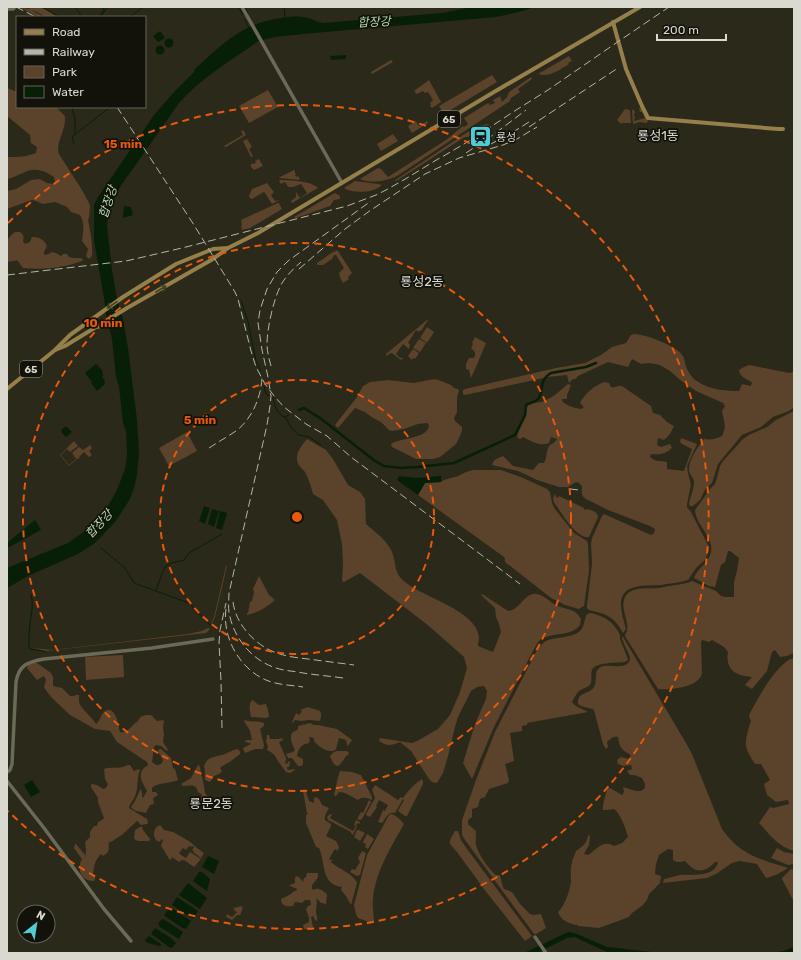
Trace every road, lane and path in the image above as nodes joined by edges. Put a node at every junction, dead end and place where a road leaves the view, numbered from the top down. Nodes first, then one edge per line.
1 (15, 7) edge
2 (242, 7) edge
3 (640, 7) edge
4 (7, 9) edge
5 (613, 22) junction
6 (784, 129) dead end
7 (342, 183) junction
8 (228, 248) junction
9 (55, 350) junction
10 (7, 389) edge
11 (213, 639) dead end
12 (7, 772) edge
13 (7, 781) edge
14 (535, 937) dead end
15 (131, 941) dead end
16 (545, 952) edge

1 - 4 street
2 - 7 street
3 - 5 main road, 65
5 - 6 main road
5 - 7 main road, 65
7 - 8 main road, 65
9 -> 8 main road, 65
8 -> 9 main road, 65
9 - 10 main road, 65
11 - 12 street
13 - 15 street
14 - 16 street

